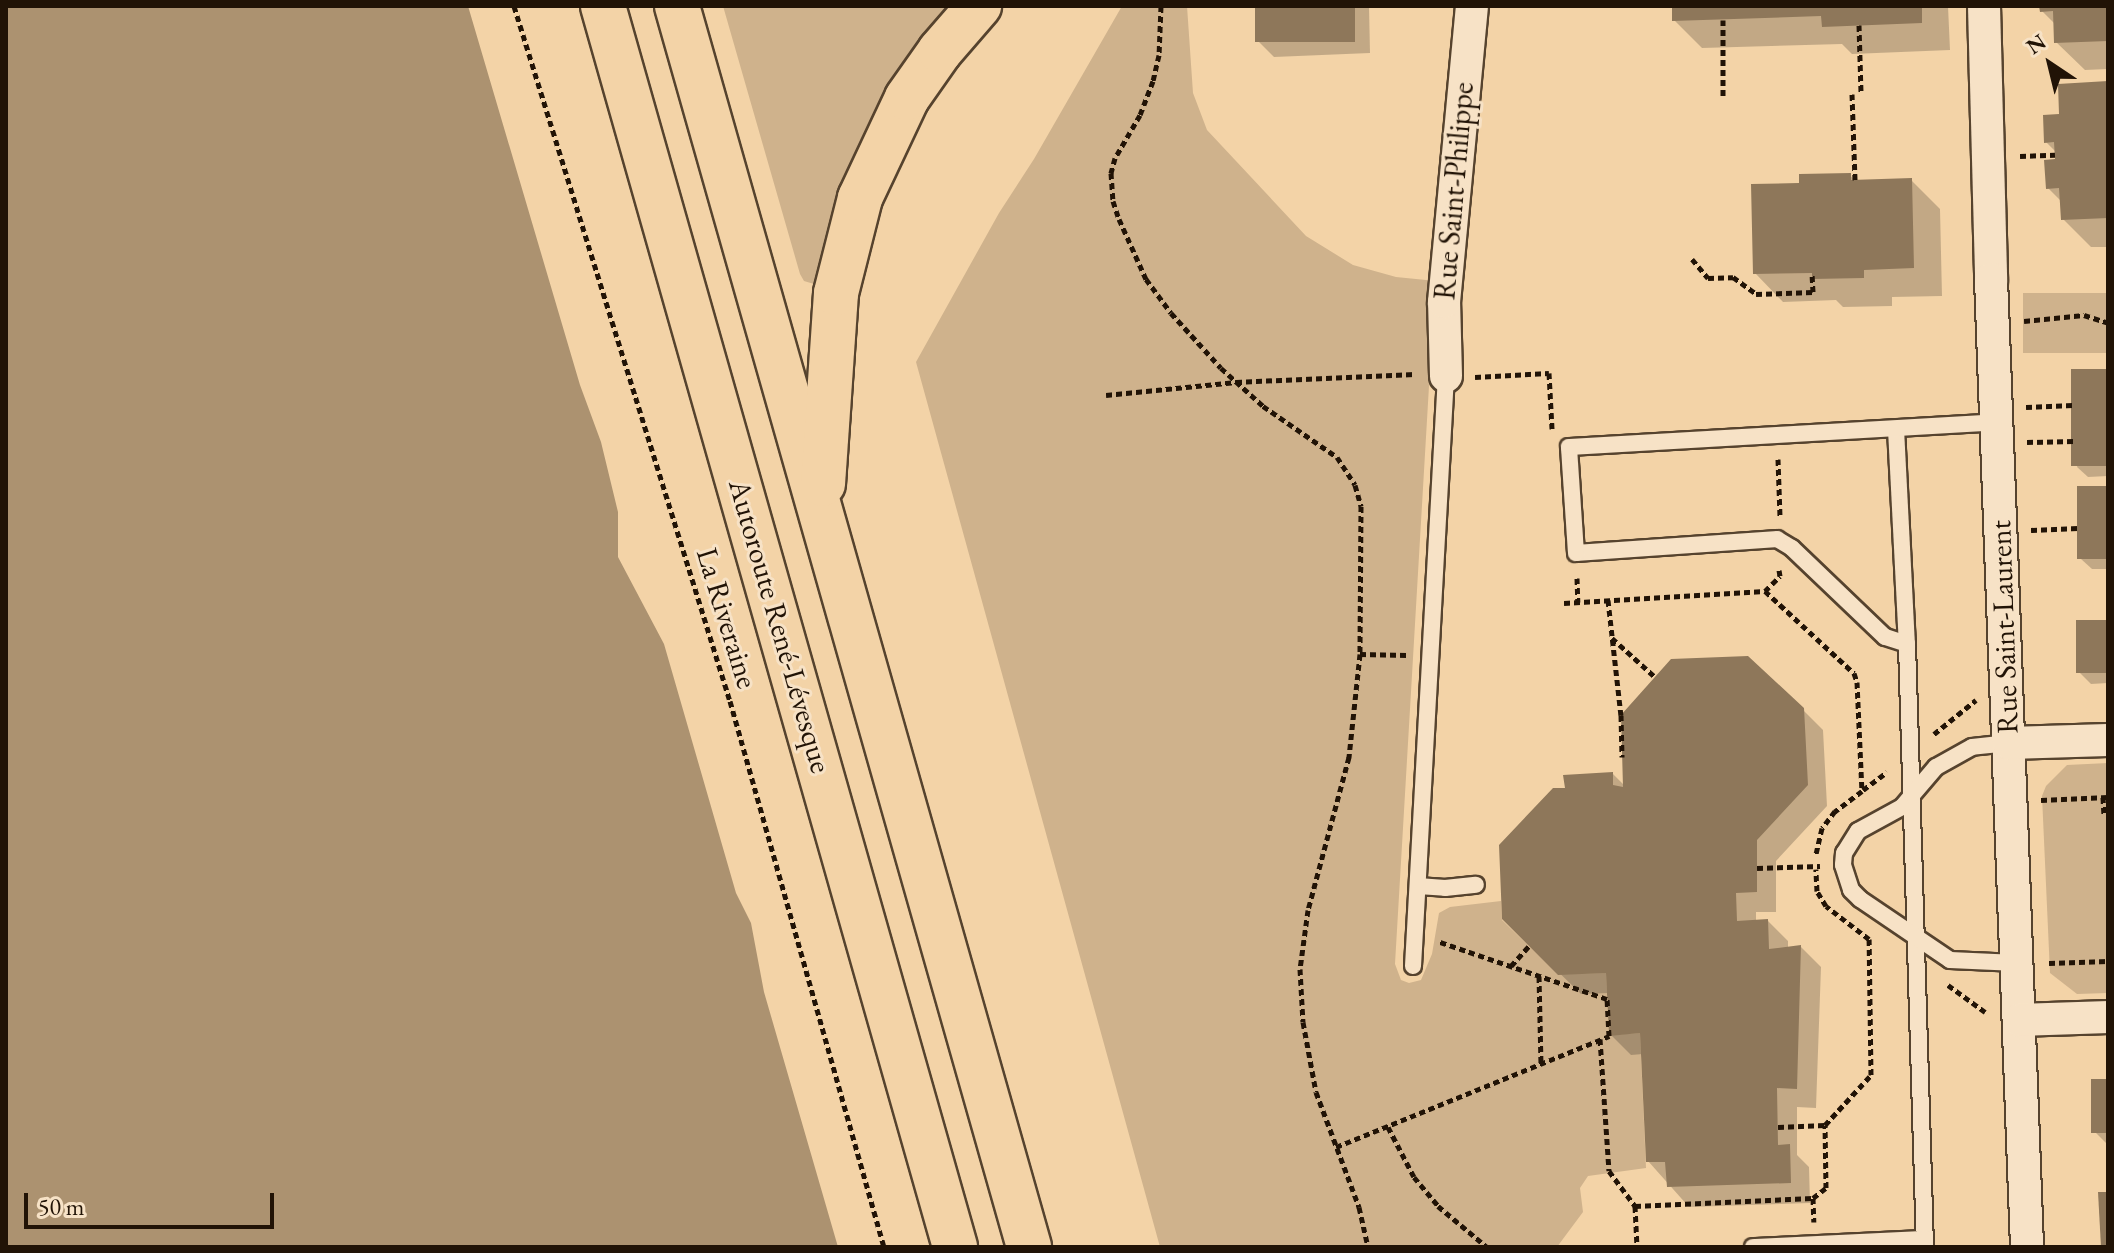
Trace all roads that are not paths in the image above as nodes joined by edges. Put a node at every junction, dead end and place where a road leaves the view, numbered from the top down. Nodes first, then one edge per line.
1 (603, 6) edge
2 (677, 6) edge
3 (979, 6) edge
4 (1472, 6) edge
5 (1984, 6) edge
6 (1446, 376) joint
7 (2010, 415) junction
8 (1896, 429) junction
9 (821, 514) junction
10 (1907, 644) junction
11 (2108, 740) edge
12 (2009, 743) junction
13 (1911, 799) junction
14 (1476, 885) dead end
15 (1418, 886) junction
16 (1917, 938) junction
17 (2030, 963) junction
18 (1413, 966) dead end
19 (2108, 1017) edge
20 (2006, 1019) junction
21 (1925, 1243) edge
22 (955, 1247) edge
23 (1029, 1247) edge
24 (1753, 1247) edge
25 (2027, 1247) edge

1 - 22 highway, Autoroute René-Lévesque
2 - 9 highway
3 - 9 highway
4 - 6 street, Rue Saint-Philippe
5 - 7 street, Rue Saint-Laurent
6 - 15 lane
7 - 8 lane
7 - 12 street, Rue Saint-Laurent
8 - 10 lane
8 - 10 lane
9 - 23 highway
10 - 13 lane
11 - 12 street
12 - 13 lane
12 - 17 street, Rue Saint-Laurent
13 - 16 lane
13 - 16 lane
14 - 15 lane
15 - 18 lane
16 - 17 lane
16 - 21 lane
17 - 20 street, Rue Saint-Laurent
19 - 20 street
20 - 25 street, Rue Saint-Laurent
21 - 24 lane

